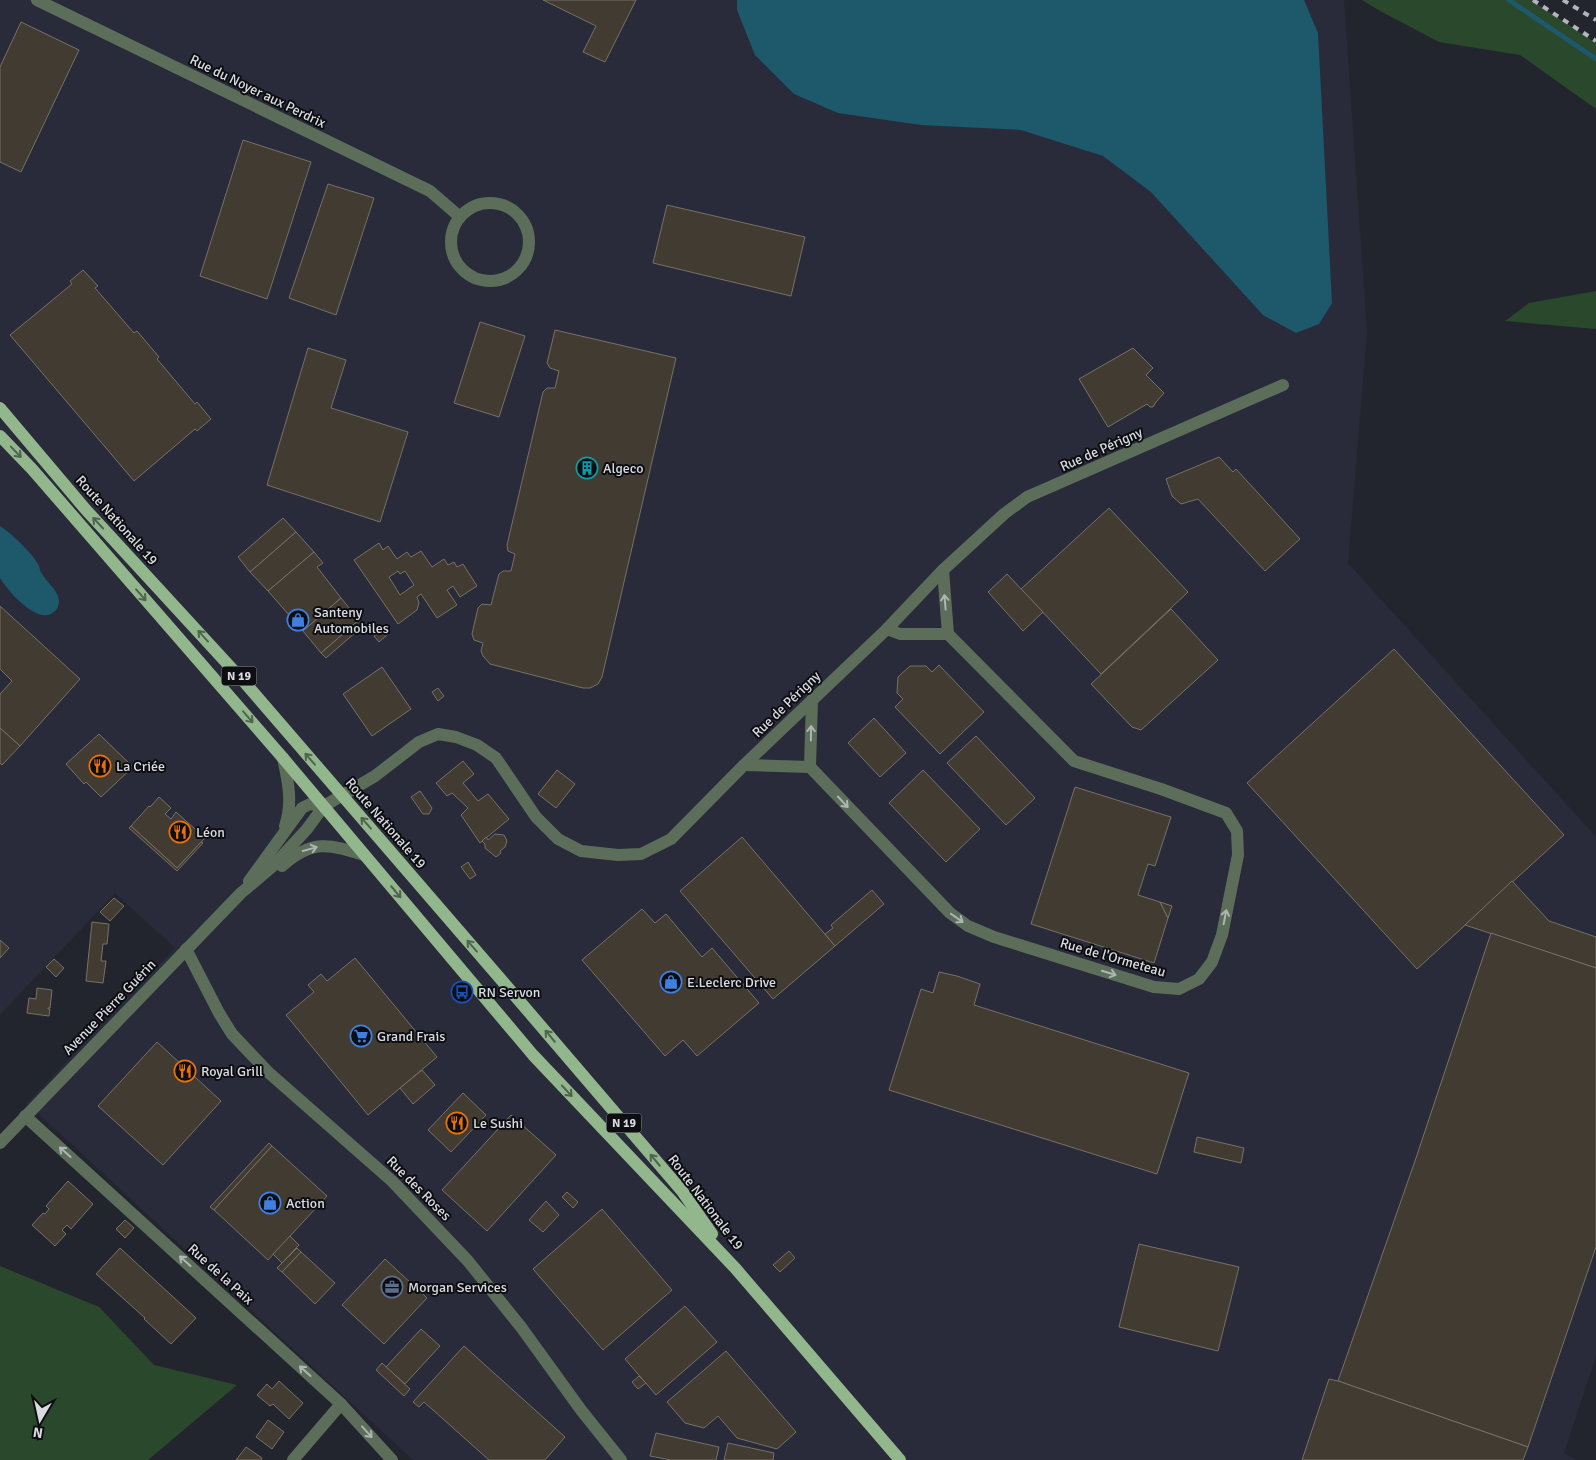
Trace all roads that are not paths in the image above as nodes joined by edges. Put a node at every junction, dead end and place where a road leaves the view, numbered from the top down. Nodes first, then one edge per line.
1 (37, 0) edge
2 (460, 217) junction
3 (1283, 385) dead end
4 (0, 408) edge
5 (0, 436) edge
6 (943, 570) junction
7 (887, 629) junction
8 (948, 634) junction
9 (812, 700) junction
10 (283, 758) junction
11 (744, 765) junction
12 (810, 767) junction
13 (342, 796) junction
14 (324, 806) junction
15 (282, 835) junction
16 (364, 855) junction
17 (241, 893) junction
18 (186, 949) junction
19 (26, 1116) junction
20 (0, 1143) edge
21 (736, 1269) junction
22 (341, 1404) junction
23 (293, 1460) edge
24 (392, 1460) edge
25 (622, 1460) edge
26 (900, 1460) edge

1 - 2 street, Rue du Noyer aux Perdrix
2 - 2 street
3 - 6 street, Rue de Périgny
13 -> 4 main road, Route Nationale 19 / N 19
5 -> 10 main road, Route Nationale 19 / N 19
6 - 7 street, Rue de Périgny
8 -> 6 street
7 - 8 street
7 - 9 street, Rue de Périgny
12 -> 8 street, Rue de l'Ormeteau
9 - 11 street, Rue de Périgny
12 -> 9 street
10 - 14 main road, Route Nationale 19 / N 19
10 - 15 street
11 - 12 street
11 - 13 street, Rue de Périgny
13 - 14 street, Rue de Périgny
21 -> 13 main road, Route Nationale 19 / N 19
14 - 15 street, Avenue Pierre Guérin
14 - 16 main road, Route Nationale 19 / N 19
14 - 17 street, Avenue Pierre Guérin
15 - 17 street, Avenue Pierre Guérin
17 -> 16 street
16 -> 21 main road, Route Nationale 19 / N 19
17 - 18 street, Avenue Pierre Guérin
18 - 19 street, Avenue Pierre Guérin
18 - 25 street, Rue des Roses
19 - 20 street, Avenue Pierre Guérin
22 -> 19 street, Rue de la Paix
21 - 26 main road, Route Nationale 19 / N 19
22 - 23 street
22 -> 24 street, Rue de la Paix

